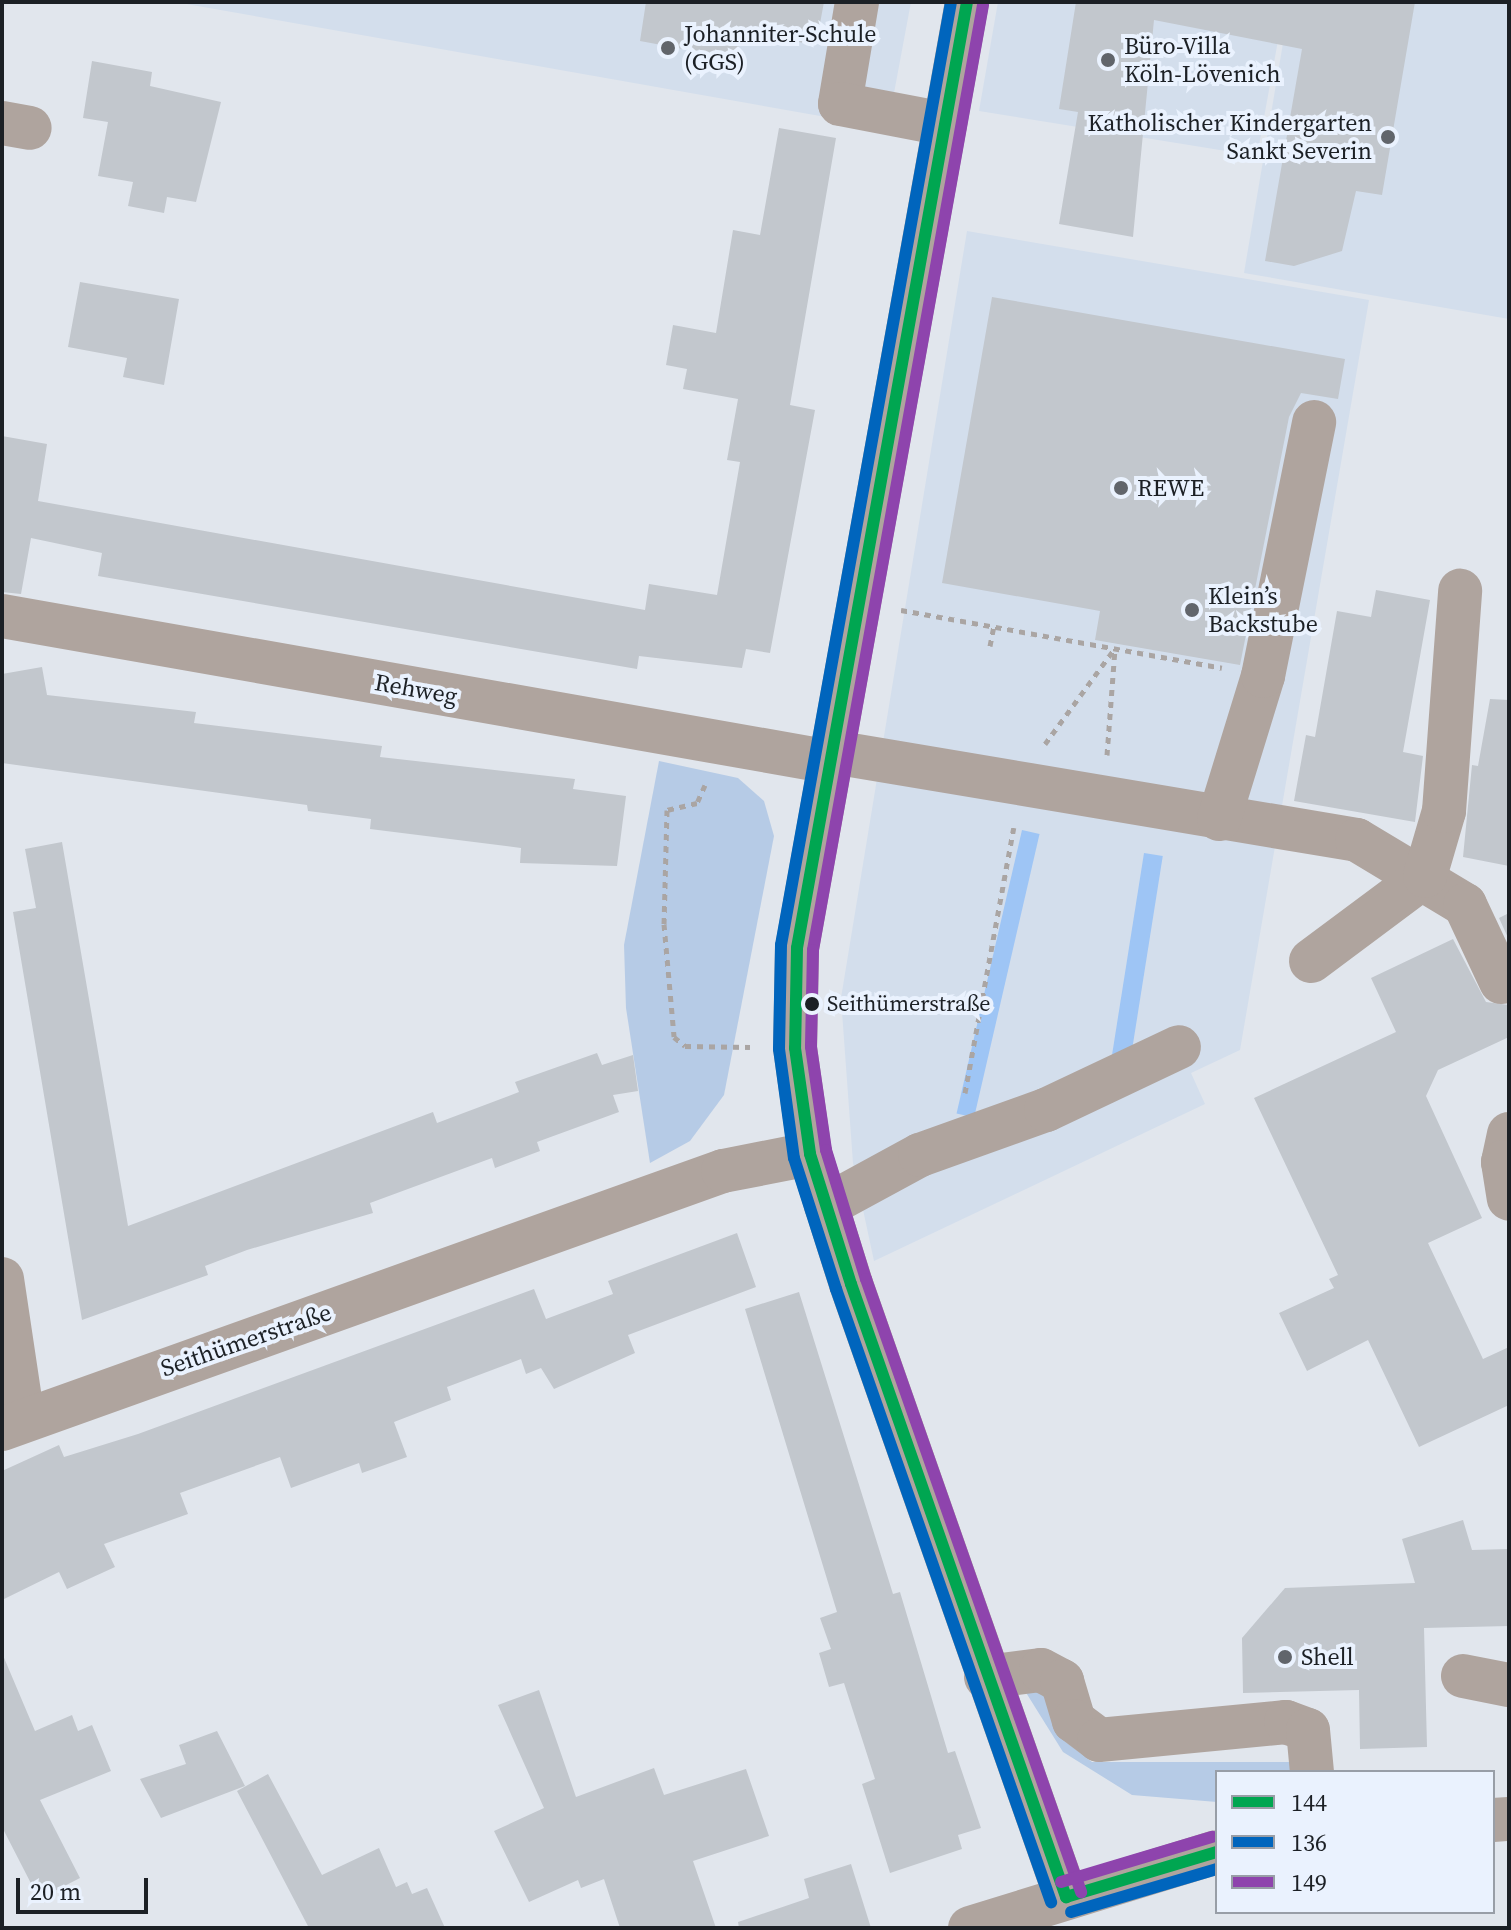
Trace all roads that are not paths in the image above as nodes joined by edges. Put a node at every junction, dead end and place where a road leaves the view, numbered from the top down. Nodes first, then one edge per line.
1 (857, 2) edge
2 (967, 2) edge
3 (945, 124) junction
4 (1314, 422) dead end
5 (1460, 591) dead end
6 (2, 616) edge
7 (832, 757) junction
8 (1219, 819) junction
9 (1425, 876) junction
10 (1311, 961) dead end
11 (1501, 982) dead end
12 (1179, 1047) dead end
13 (1509, 1134) edge
14 (810, 1154) junction
15 (1509, 1199) edge
16 (826, 1206) junction
17 (2, 1279) edge
18 (12, 1424) edge
19 (1463, 1676) dead end
20 (986, 1677) junction
21 (1509, 1685) edge
22 (1312, 1770) edge
23 (1215, 1853) edge
24 (1066, 1897) junction
25 (970, 1928) edge

1 - 3 street
2 - 3 street
3 - 7 street
4 - 8 street
5 - 9 street
6 - 7 street, Rehweg
7 - 8 street, Rehweg
7 - 14 street
8 - 9 street, Rehweg
9 - 10 street
9 - 11 street, Rehweg
12 - 16 street
13 - 15 street
14 - 16 street
14 - 18 street, Seithümerstraße
16 - 20 street
17 - 18 street
19 - 21 street
20 - 22 street
20 - 24 street
23 - 24 street
24 - 25 street

